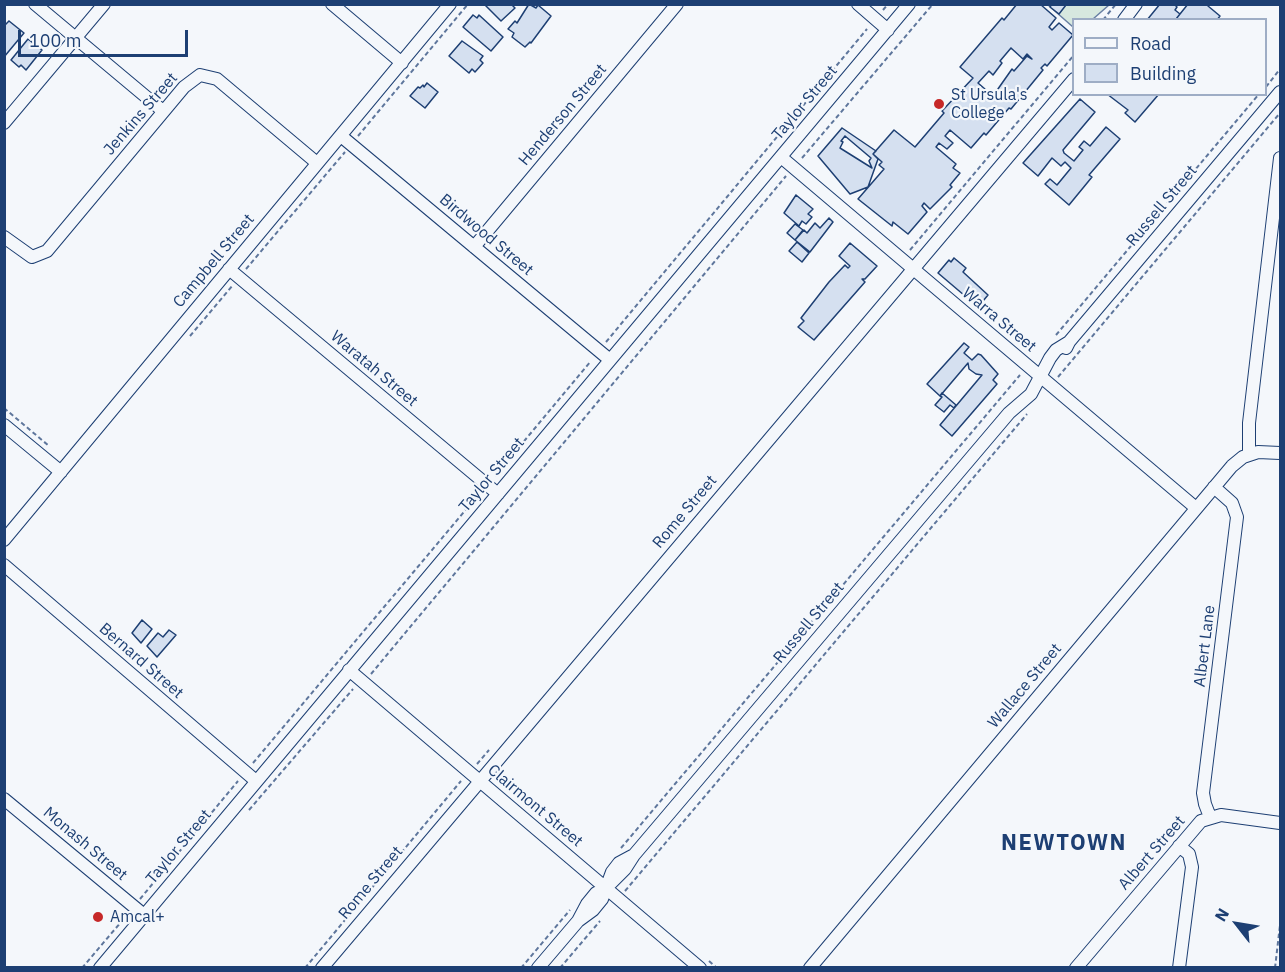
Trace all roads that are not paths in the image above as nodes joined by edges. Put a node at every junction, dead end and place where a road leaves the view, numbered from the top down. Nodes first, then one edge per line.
1 (35, 4) edge
2 (104, 4) edge
3 (332, 4) edge
4 (450, 4) edge
5 (677, 4) edge
6 (858, 4) edge
7 (909, 4) edge
8 (1136, 4) edge
9 (1126, 18) edge
10 (888, 30) junction
11 (76, 38) junction
12 (402, 63) junction
13 (1072, 81) edge
14 (1278, 99) edge
15 (164, 111) junction
16 (4, 123) edge
17 (341, 136) junction
18 (781, 157) junction
19 (1281, 159) edge
20 (317, 163) junction
21 (4, 237) edge
22 (474, 247) junction
23 (908, 264) junction
24 (229, 269) junction
25 (610, 360) junction
26 (1040, 376) junction
27 (4, 425) edge
28 (1281, 453) edge
29 (1249, 454) junction
30 (61, 472) junction
31 (1214, 487) junction
32 (498, 494) junction
33 (1197, 508) junction
34 (4, 540) edge
35 (4, 565) edge
36 (349, 670) junction
37 (256, 781) junction
38 (479, 781) junction
39 (4, 799) edge
40 (1210, 817) junction
41 (1281, 823) edge
42 (1179, 846) junction
43 (606, 888) junction
44 (139, 911) junction
45 (100, 968) edge
46 (322, 968) edge
47 (538, 968) edge
48 (700, 968) edge
49 (810, 968) edge
50 (1076, 968) edge
51 (1179, 968) edge

1 - 11 street
2 - 11 street
3 - 12 street
4 - 12 street, Campbell Street
5 - 22 street, Henderson Street
6 - 10 street
7 - 10 street, Taylor Street
8 - 9 street
10 - 18 street, Taylor Street
11 - 15 street
11 - 16 street
12 - 17 street, Campbell Street
13 - 23 street, Rome Street
14 - 26 street, Russell Street
15 - 20 street, Jenkins Street
15 - 21 street, Jenkins Street
17 - 20 street, Campbell Street
17 - 22 street, Birdwood Street
18 - 23 street, Warra Street
18 - 25 street, Taylor Street
19 - 29 street
20 - 24 street, Campbell Street
22 - 25 street, Birdwood Street
23 - 26 street, Warra Street
23 - 38 street, Rome Street
24 - 30 street, Campbell Street
24 - 32 street, Waratah Street
25 - 32 street, Taylor Street
26 - 33 street, Warra Street
26 - 43 street, Russell Street
27 - 30 street
28 - 29 street
29 - 31 street, Wallace Street
30 - 34 street, Campbell Street
31 - 33 street, Wallace Street
31 - 40 street, Albert Lane
32 - 36 street, Taylor Street
33 - 49 street, Wallace Street
35 - 37 street, Bernard Street
36 - 37 street, Taylor Street
36 - 38 street, Clairmont Street
37 - 44 street, Taylor Street
38 - 43 street, Clairmont Street
38 - 46 street, Rome Street
39 - 44 street, Monash Street
40 - 41 street, Albert Street
40 - 42 street, Albert Street
42 - 50 street, Albert Street
42 - 51 street
43 - 47 street, Russell Street
43 - 48 street, Clairmont Street
44 - 45 street, Taylor Street

